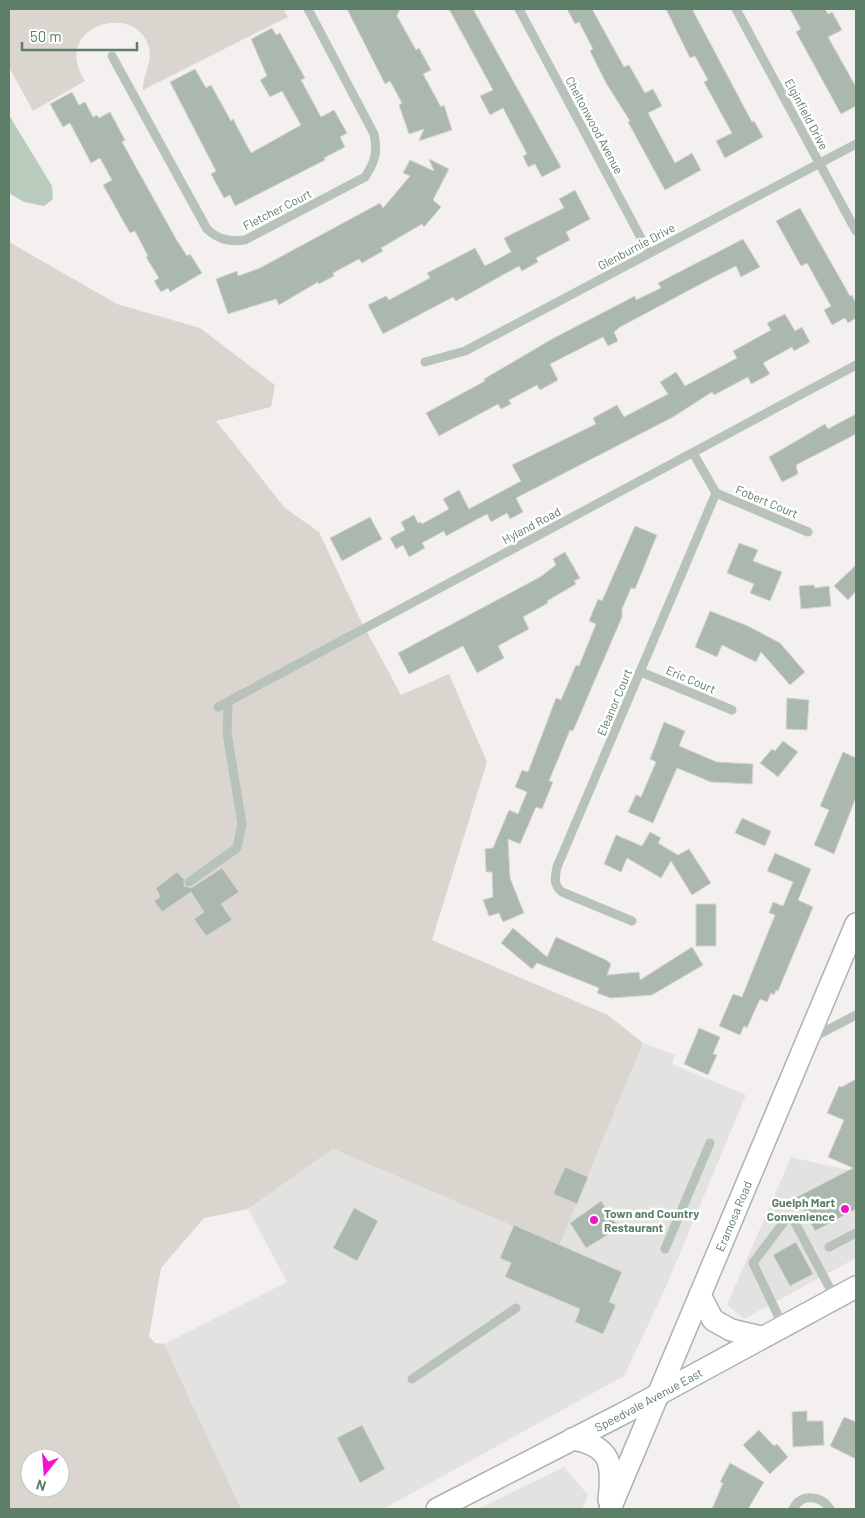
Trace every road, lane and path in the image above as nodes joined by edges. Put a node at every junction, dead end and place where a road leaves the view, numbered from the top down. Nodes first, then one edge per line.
1 (308, 9) edge
2 (519, 9) edge
3 (736, 9) edge
4 (112, 56) dead end
5 (856, 144) edge
6 (819, 164) junction
7 (856, 232) edge
8 (649, 253) junction
9 (425, 362) dead end
10 (856, 365) edge
11 (693, 454) junction
12 (716, 493) junction
13 (808, 532) dead end
14 (641, 672) junction
15 (228, 702) junction
16 (218, 707) dead end
17 (732, 710) dead end
18 (189, 882) dead end
19 (632, 921) dead end
20 (856, 924) edge
21 (856, 1015) edge
22 (806, 1041) junction
23 (710, 1143) dead end
24 (856, 1233) edge
25 (829, 1247) dead end
26 (665, 1249) dead end
27 (856, 1287) edge
28 (700, 1295) junction
29 (835, 1298) junction
30 (516, 1308) dead end
31 (783, 1326) junction
32 (761, 1338) junction
33 (412, 1379) dead end
34 (659, 1393) junction
35 (572, 1439) junction
36 (437, 1509) edge
37 (609, 1509) edge
38 (793, 1509) edge
39 (830, 1509) edge

1 - 4 street, Fletcher Court
2 - 8 street, Cheltonwood Avenue
3 - 6 street, Elginfield Drive
5 - 6 street, Glenburnie Drive
6 - 7 street, Elginfield Drive
6 - 8 street, Glenburnie Drive
8 - 9 street, Glenburnie Drive
10 - 11 street, Hyland Road
11 - 12 street
11 - 15 street, Hyland Road
12 - 13 street, Fobert Court
12 - 14 street, Eleanor Court
14 - 17 street, Eric Court
14 - 19 street, Eleanor Court
15 - 16 street, Hyland Road
15 - 18 street
20 - 22 main road, Eramosa Road
21 - 22 street
22 - 28 main road, Eramosa Road
23 - 26 street
24 - 25 street
27 - 29 main road, Speedvale Avenue East
28 - 32 main road
28 - 34 main road, Eramosa Road
29 - 31 main road, Speedvale Avenue East
29 - 31 street
30 - 33 street
31 - 32 main road, Speedvale Avenue East
32 - 34 main road, Speedvale Avenue East
34 - 35 main road, Speedvale Avenue East
34 - 37 main road, Eramosa Road
35 - 36 main road, Speedvale Avenue East
35 - 37 main road
38 - 39 street

